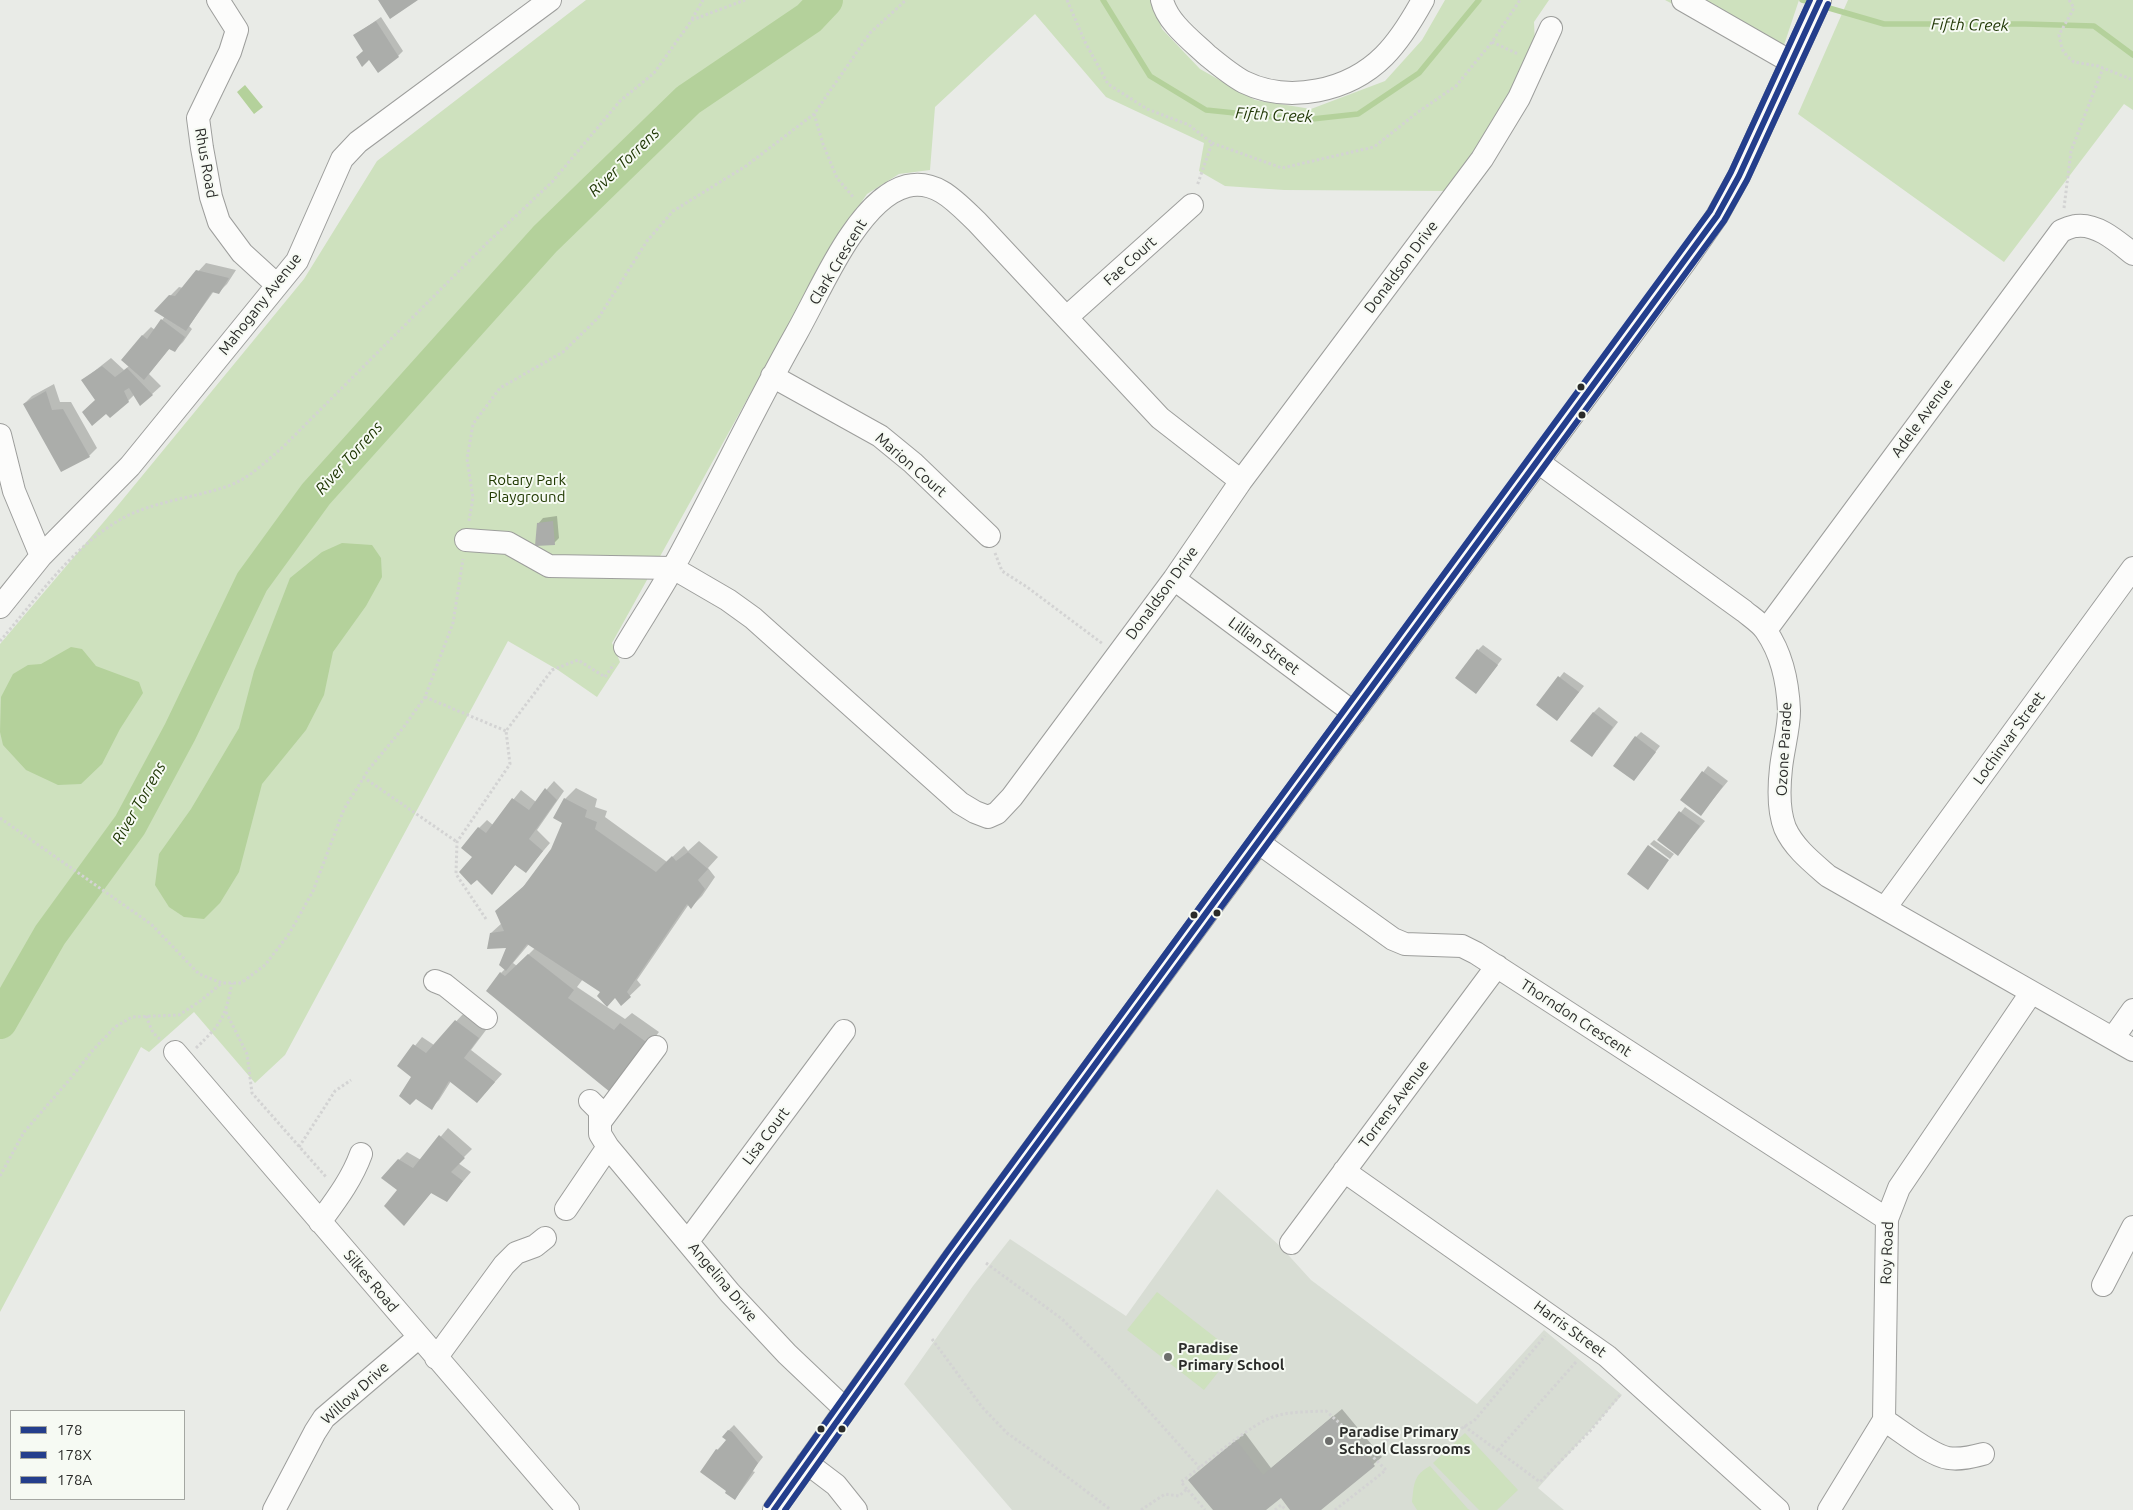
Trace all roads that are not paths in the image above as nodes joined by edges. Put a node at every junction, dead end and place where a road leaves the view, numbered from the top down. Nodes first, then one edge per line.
1 (218, 0) edge
2 (550, 0) edge
3 (1162, 0) edge
4 (1423, 0) edge
5 (1684, 0) edge
6 (1817, 6) edge
7 (1551, 28) dead end
8 (1791, 62) junction
9 (1190, 206) road end
10 (2133, 254) edge
11 (277, 285) junction
12 (1067, 317) junction
13 (772, 376) junction
14 (0, 435) edge
15 (1538, 462) junction
16 (1241, 481) junction
17 (989, 536) road end
18 (466, 540) road end
19 (41, 556) junction
20 (674, 568) junction
21 (2133, 568) edge
22 (1174, 579) junction
23 (0, 607) edge
24 (1766, 630) junction
25 (625, 646) road end
26 (1354, 713) junction
27 (1259, 843) junction
28 (1885, 908) junction
29 (1497, 966) junction
30 (436, 981) dead end
31 (2032, 993) junction
32 (2133, 1010) edge
33 (486, 1018) dead end
34 (844, 1032) dead end
35 (2113, 1038) junction
36 (656, 1047) dead end
37 (2133, 1050) edge
38 (178, 1056) road end
39 (590, 1101) dead end
40 (600, 1122) junction
41 (608, 1147) junction
42 (361, 1154) dead end
43 (1344, 1171) junction
44 (566, 1209) dead end
45 (1887, 1218) junction
46 (320, 1222) junction
47 (2133, 1227) edge
48 (545, 1238) dead end
49 (688, 1241) junction
50 (1291, 1243) dead end
51 (2103, 1285) dead end
52 (418, 1337) junction
53 (436, 1358) junction
54 (845, 1409) junction
55 (1884, 1420) junction
56 (1983, 1454) dead end
57 (807, 1463) junction
58 (274, 1510) edge
59 (568, 1510) edge
60 (774, 1510) edge
61 (856, 1510) edge
62 (1778, 1510) edge
63 (1829, 1510) edge

1 - 11 street, Rhus Road
2 - 11 street, Mahogany Avenue
3 - 4 street
5 - 8 street
6 - 8 street
7 - 16 street, Donaldson Drive
8 - 15 street
9 - 12 street, Fae Court
10 - 24 street, Adele Avenue
11 - 19 street, Mahogany Avenue
12 - 13 street, Clark Crescent
12 - 16 street, Clark Crescent
13 - 17 street, Marion Court
13 - 20 street, Clark Crescent
14 - 19 street
15 - 24 street, Ozone Parade
15 - 26 street
16 - 22 street, Donaldson Drive
18 - 20 street
19 - 23 street, Mahogany Avenue
20 - 22 street, Donaldson Drive
20 - 25 street, Clark Crescent
21 - 28 street, Lochinvar Street
22 - 26 street, Lillian Street
24 - 28 street, Ozone Parade
26 - 27 street
27 - 29 street, Thorndon Crescent
27 - 54 street
28 - 31 street, Ozone Parade
29 - 43 street, Torrens Avenue
29 - 45 street, Thorndon Crescent
30 - 33 street
31 - 35 street, Ozone Parade
31 - 45 street, Roy Road
32 - 35 street
34 - 49 street, Lisa Court
35 - 37 street, Ozone Parade
36 - 40 street
38 - 46 street, Silkes Road
39 - 40 street
40 - 41 street
41 - 44 street
41 - 49 street, Angelina Drive
42 - 46 street
43 - 50 street, Torrens Avenue
43 - 62 street, Harris Street
45 - 55 street, Roy Road
46 - 52 street, Silkes Road
47 - 51 street
48 - 53 street
49 - 54 street, Angelina Drive
52 - 53 street, Silkes Road
52 - 58 street, Willow Drive
53 - 59 street, Silkes Road
54 - 57 street
55 - 56 street
55 - 63 street
57 - 60 street
57 - 61 street

